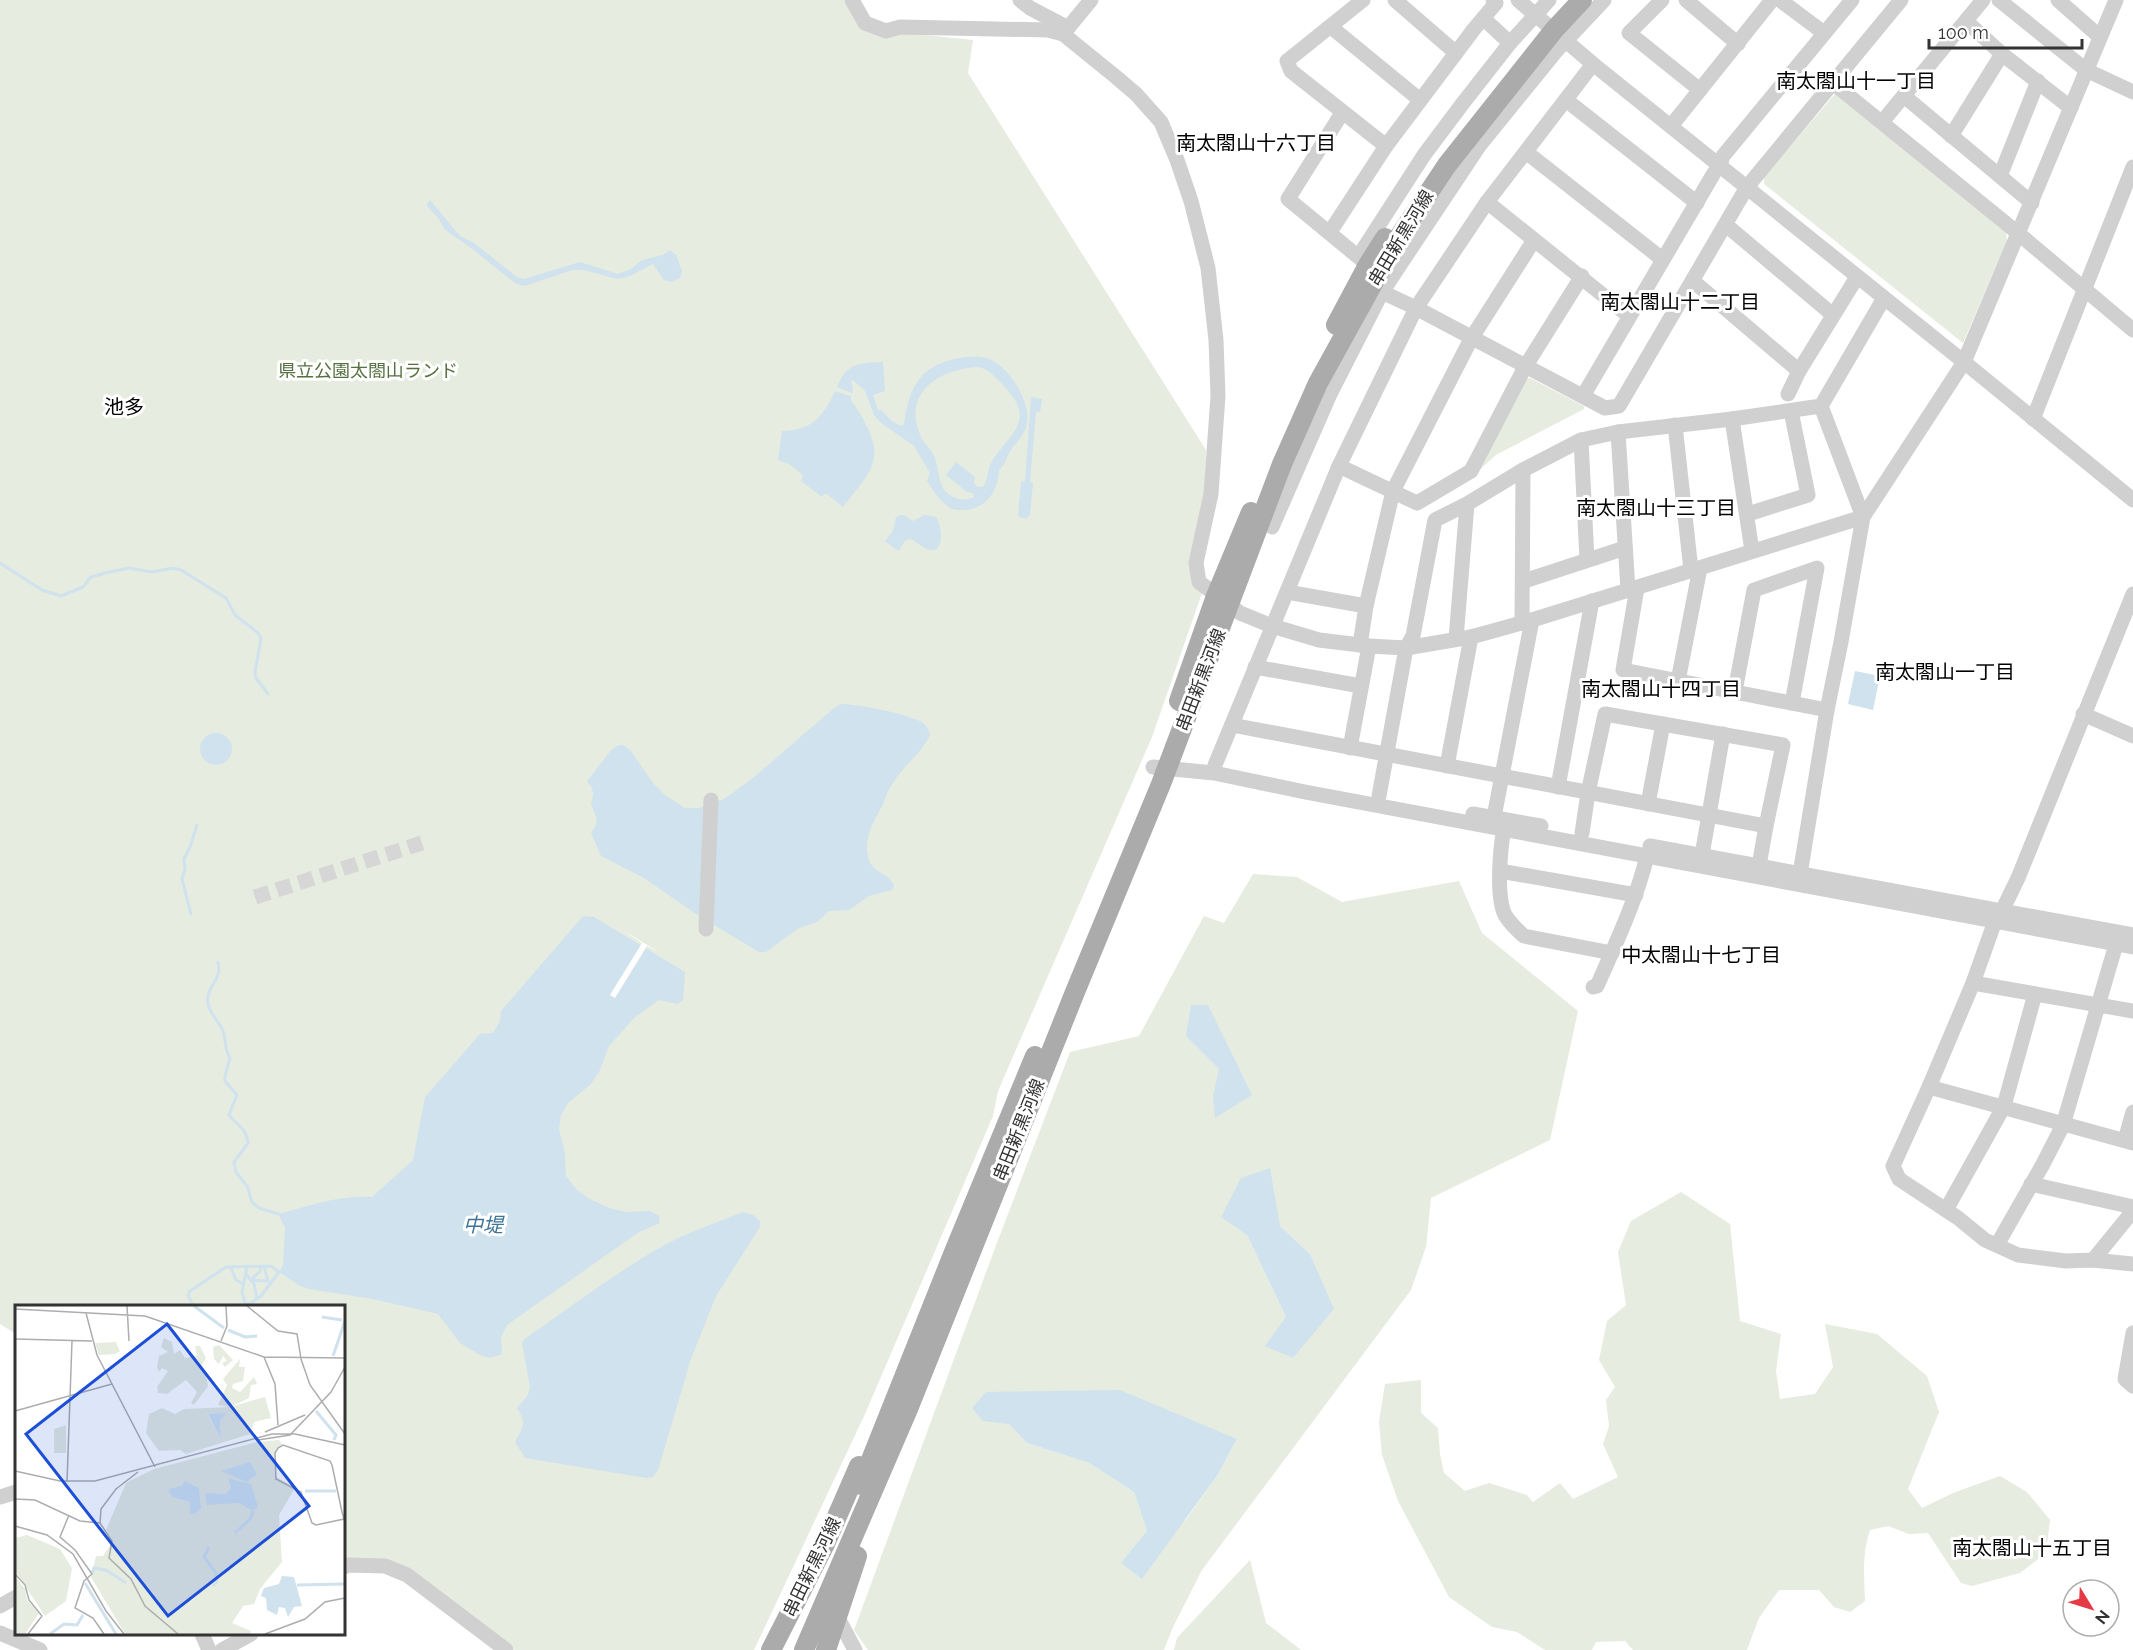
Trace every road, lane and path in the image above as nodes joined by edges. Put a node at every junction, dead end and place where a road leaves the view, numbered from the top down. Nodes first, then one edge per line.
1 (852, 0) edge
2 (1020, 0) edge
3 (1091, 0) edge
4 (1363, 0) edge
5 (1395, 0) edge
6 (1493, 0) edge
7 (1518, 0) edge
8 (1549, 0) edge
9 (1568, 0) edge
10 (1582, 0) edge
11 (1604, 0) edge
12 (1662, 0) edge
13 (1686, 0) edge
14 (1772, 0) edge
15 (1780, 0) edge
16 (1852, 0) edge
17 (1901, 0) edge
18 (1983, 0) edge
19 (1999, 0) edge
20 (2116, 0) edge
21 (2066, 3) edge
22 (1484, 19) junction
23 (1966, 21) junction
24 (1331, 27) junction
25 (1550, 27) junction
26 (1066, 31) junction
27 (1824, 33) junction
28 (2100, 37) junction
29 (1510, 43) junction
30 (1738, 44) junction
31 (1456, 53) junction
32 (2002, 54) junction
33 (1593, 64) junction
34 (2086, 70) junction
35 (2038, 81) junction
36 (1833, 84) junction
37 (1700, 90) junction
38 (2133, 92) edge
39 (1904, 96) junction
40 (1420, 100) junction
41 (1566, 100) junction
42 (2070, 108) junction
43 (1342, 112) junction
44 (1882, 122) junction
45 (1671, 126) junction
46 (1951, 136) junction
47 (1386, 146) junction
48 (1526, 153) junction
49 (2133, 167) edge
50 (1717, 169) junction
51 (2000, 176) junction
52 (1747, 187) junction
53 (1487, 202) junction
54 (1697, 203) junction
55 (2032, 203) junction
56 (1726, 225) junction
57 (1330, 232) junction
58 (2019, 234) junction
59 (1534, 240) junction
60 (1662, 259) junction
61 (1365, 262) junction
62 (1582, 276) junction
63 (1857, 277) junction
64 (1693, 281) junction
65 (2085, 289) junction
66 (1382, 292) junction
67 (1884, 298) junction
68 (1416, 308) junction
69 (1833, 315) junction
70 (1629, 316) junction
71 (2133, 330) edge
72 (1471, 339) junction
73 (1964, 362) junction
74 (1525, 367) junction
75 (1799, 371) junction
76 (1788, 394) dead end
77 (1583, 396) junction
78 (1821, 406) junction
79 (1791, 411) junction
80 (2033, 418) junction
81 (1732, 419) junction
82 (1674, 425) junction
83 (1618, 432) junction
84 (1581, 440) junction
85 (1339, 466) junction
86 (1523, 470) junction
87 (1393, 491) junction
88 (2133, 500) edge
89 (1467, 504) junction
90 (1748, 514) junction
91 (1863, 517) junction
92 (1272, 527) dead end
93 (1625, 548) junction
94 (1752, 551) junction
95 (1587, 560) junction
96 (1695, 569) junction
97 (1524, 581) junction
98 (1632, 589) junction
99 (1287, 592) junction
100 (2133, 594) edge
101 (1222, 601) junction
102 (1592, 601) junction
103 (1366, 606) junction
104 (1527, 621) junction
105 (1272, 626) junction
106 (1464, 638) junction
107 (1364, 646) junction
108 (1406, 648) junction
109 (1255, 667) junction
110 (1678, 681) junction
111 (1361, 686) junction
112 (1735, 691) junction
113 (1792, 703) junction
114 (1827, 710) junction
115 (2083, 714) junction
116 (1663, 724) junction
117 (1232, 725) junction
118 (1723, 734) junction
119 (2133, 736) edge
120 (1350, 748) junction
121 (1387, 756) junction
122 (1162, 763) junction
123 (1215, 765) junction
124 (1447, 766) junction
125 (1502, 777) junction
126 (1558, 787) junction
127 (1588, 793) junction
128 (1342, 794) junction
129 (1379, 796) junction
130 (711, 800) dead end
131 (1648, 804) junction
132 (1708, 816) junction
133 (1494, 817) junction
134 (1766, 826) junction
135 (1504, 829) junction
136 (1582, 833) junction
137 (1702, 855) junction
138 (1647, 856) junction
139 (1759, 866) junction
140 (1500, 871) junction
141 (1800, 874) junction
142 (1635, 895) junction
143 (1999, 916) junction
144 (706, 929) dead end
145 (2123, 937) edge
146 (2133, 947) edge
147 (1612, 953) junction
148 (1973, 983) junction
149 (1593, 987) dead end
150 (2035, 994) junction
151 (2099, 1005) junction
152 (2133, 1011) edge
153 (1929, 1087) junction
154 (2004, 1106) junction
155 (2133, 1112) edge
156 (2062, 1125) junction
157 (2129, 1141) edge
158 (2031, 1184) junction
159 (2133, 1209) edge
160 (1946, 1210) junction
161 (1997, 1245) junction
162 (954, 1252) junction
163 (2093, 1260) junction
164 (2133, 1264) edge
165 (2133, 1333) edge
166 (2133, 1386) edge
167 (908, 1408) junction
168 (15, 1492) edge
169 (0, 1497) edge
170 (862, 1500) junction
171 (345, 1566) edge
172 (15, 1598) edge
173 (0, 1606) edge
174 (838, 1618) junction
175 (0, 1633) edge
176 (202, 1635) edge
177 (249, 1635) edge
178 (40, 1650) edge
179 (209, 1650) edge
180 (222, 1650) edge
181 (506, 1650) edge
182 (771, 1650) edge
183 (790, 1650) edge
184 (804, 1650) edge
185 (826, 1650) edge
186 (855, 1650) edge

1 - 26 street
2 - 26 street
3 - 26 street
4 - 24 street
5 - 31 street
6 - 22 street
7 - 25 street
8 - 25 street
9 - 25 main road, 串田新黒河線
10 - 25 main road, 串田新黒河線
11 - 25 street
12 - 37 street
13 - 30 street
14 - 30 street
15 - 27 street
16 - 27 street
17 - 36 street
18 - 23 street
19 - 34 street
20 - 28 street
21 - 28 street
22 - 29 street
22 - 31 street
23 - 32 street
23 - 39 street
24 - 40 street
24 - 43 street
25 - 29 street
25 - 33 street
25 - 61 main road, 串田新黒河線
25 - 66 street
25 - 101 main road, 串田新黒河線
26 - 101 street
27 - 50 street
28 - 34 street
29 - 61 street
30 - 37 street
31 - 40 street
32 - 35 street
32 - 46 street
33 - 41 street
33 - 45 street
34 - 38 street
34 - 42 street
35 - 42 street
35 - 51 street
36 - 44 street
36 - 52 street
37 - 45 street
39 - 44 street
39 - 46 street
40 - 47 street
41 - 48 street
41 - 54 street
42 - 55 street
43 - 47 street
43 - 57 street
44 - 58 street
45 - 50 street
46 - 51 street
47 - 57 street
48 - 53 street
48 - 60 street
49 - 65 street
50 - 52 street
50 - 54 street
51 - 55 street
52 - 56 street
52 - 63 street
53 - 59 street
53 - 68 street
54 - 60 street
55 - 58 street
56 - 64 street
56 - 69 street
57 - 61 street
58 - 65 street
58 - 73 street
59 - 62 street
59 - 72 street
60 - 70 street
61 - 101 main road, 串田新黒河線
62 - 70 street
62 - 74 street
63 - 67 street
63 - 69 street
64 - 75 street
64 - 77 street
65 - 71 street
65 - 80 street
66 - 68 street
66 - 92 street
67 - 73 street
67 - 78 street
68 - 72 street
68 - 85 street
69 - 75 street
70 - 77 street
72 - 74 street
72 - 87 street
73 - 80 street
73 - 91 street
74 - 77 street
74 - 87 street
75 - 76 street
78 - 79 street
78 - 91 street
79 - 81 street
79 - 90 street
80 - 88 street
81 - 82 street
81 - 90 street
82 - 83 street
82 - 96 street
83 - 84 street
83 - 93 street
84 - 86 street
84 - 95 street
85 - 87 street
85 - 99 street
86 - 89 street
86 - 97 street
87 - 103 street
89 - 106 street
89 - 108 street
90 - 94 street
91 - 94 street
91 - 114 street
93 - 95 street
93 - 98 street
94 - 96 street
95 - 97 street
96 - 98 street
96 - 110 street
97 - 104 street
98 - 102 street
98 - 110 street
99 - 103 street
99 - 105 street
100 - 115 street
101 - 105 street
101 - 122 main road, 串田新黒河線
102 - 104 street
102 - 126 street
103 - 107 street
104 - 106 street
104 - 125 street
105 - 107 street
105 - 109 street
106 - 108 street
106 - 124 street
107 - 108 street
107 - 111 street
108 - 121 street
109 - 111 street
109 - 117 street
110 - 112 street
111 - 120 street
112 - 113 street
112 - 113 street
113 - 114 street
114 - 141 street
115 - 119 street
115 - 143 street
116 - 118 street
116 - 127 street
116 - 131 street
117 - 120 street
117 - 123 street
118 - 132 street
118 - 134 street
120 - 121 street
121 - 124 street
121 - 129 street
122 - 123 street
122 - 128 street
122 - 162 main road, 串田新黒河線
122 - 167 main road, 串田新黒河線
123 - 128 street
124 - 125 street
125 - 126 street
125 - 133 street
126 - 127 street
127 - 131 street
127 - 136 street
128 - 129 street
128 - 135 street
129 - 133 street
130 - 144 street
131 - 132 street
132 - 134 street
132 - 137 street
133 - 136 street
134 - 139 street
135 - 138 street
135 - 140 street
136 - 137 street
137 - 139 street
138 - 142 street
138 - 143 street
139 - 141 street
140 - 142 street
140 - 147 street
141 - 143 street
142 - 147 street
143 - 145 street
143 - 148 street
145 - 146 street
145 - 151 street
147 - 149 street
148 - 150 street
148 - 153 street
150 - 151 street
150 - 154 street
151 - 152 street
151 - 156 street
153 - 154 street
153 - 160 street
154 - 156 street
154 - 160 street
155 - 157 street
156 - 157 street
156 - 158 street
158 - 159 street
158 - 161 street
159 - 163 street
160 - 161 street
161 - 163 street
162 - 170 main road, 串田新黒河線
162 - 182 main road, 串田新黒河線
163 - 164 street
165 - 166 street
167 - 170 main road, 串田新黒河線
167 - 174 main road, 串田新黒河線
168 - 169 street
170 - 183 main road
170 - 184 main road
171 - 181 street
172 - 173 street
174 - 185 main road, 串田新黒河線
174 - 186 street
175 - 178 street
176 - 179 street
177 - 180 street

